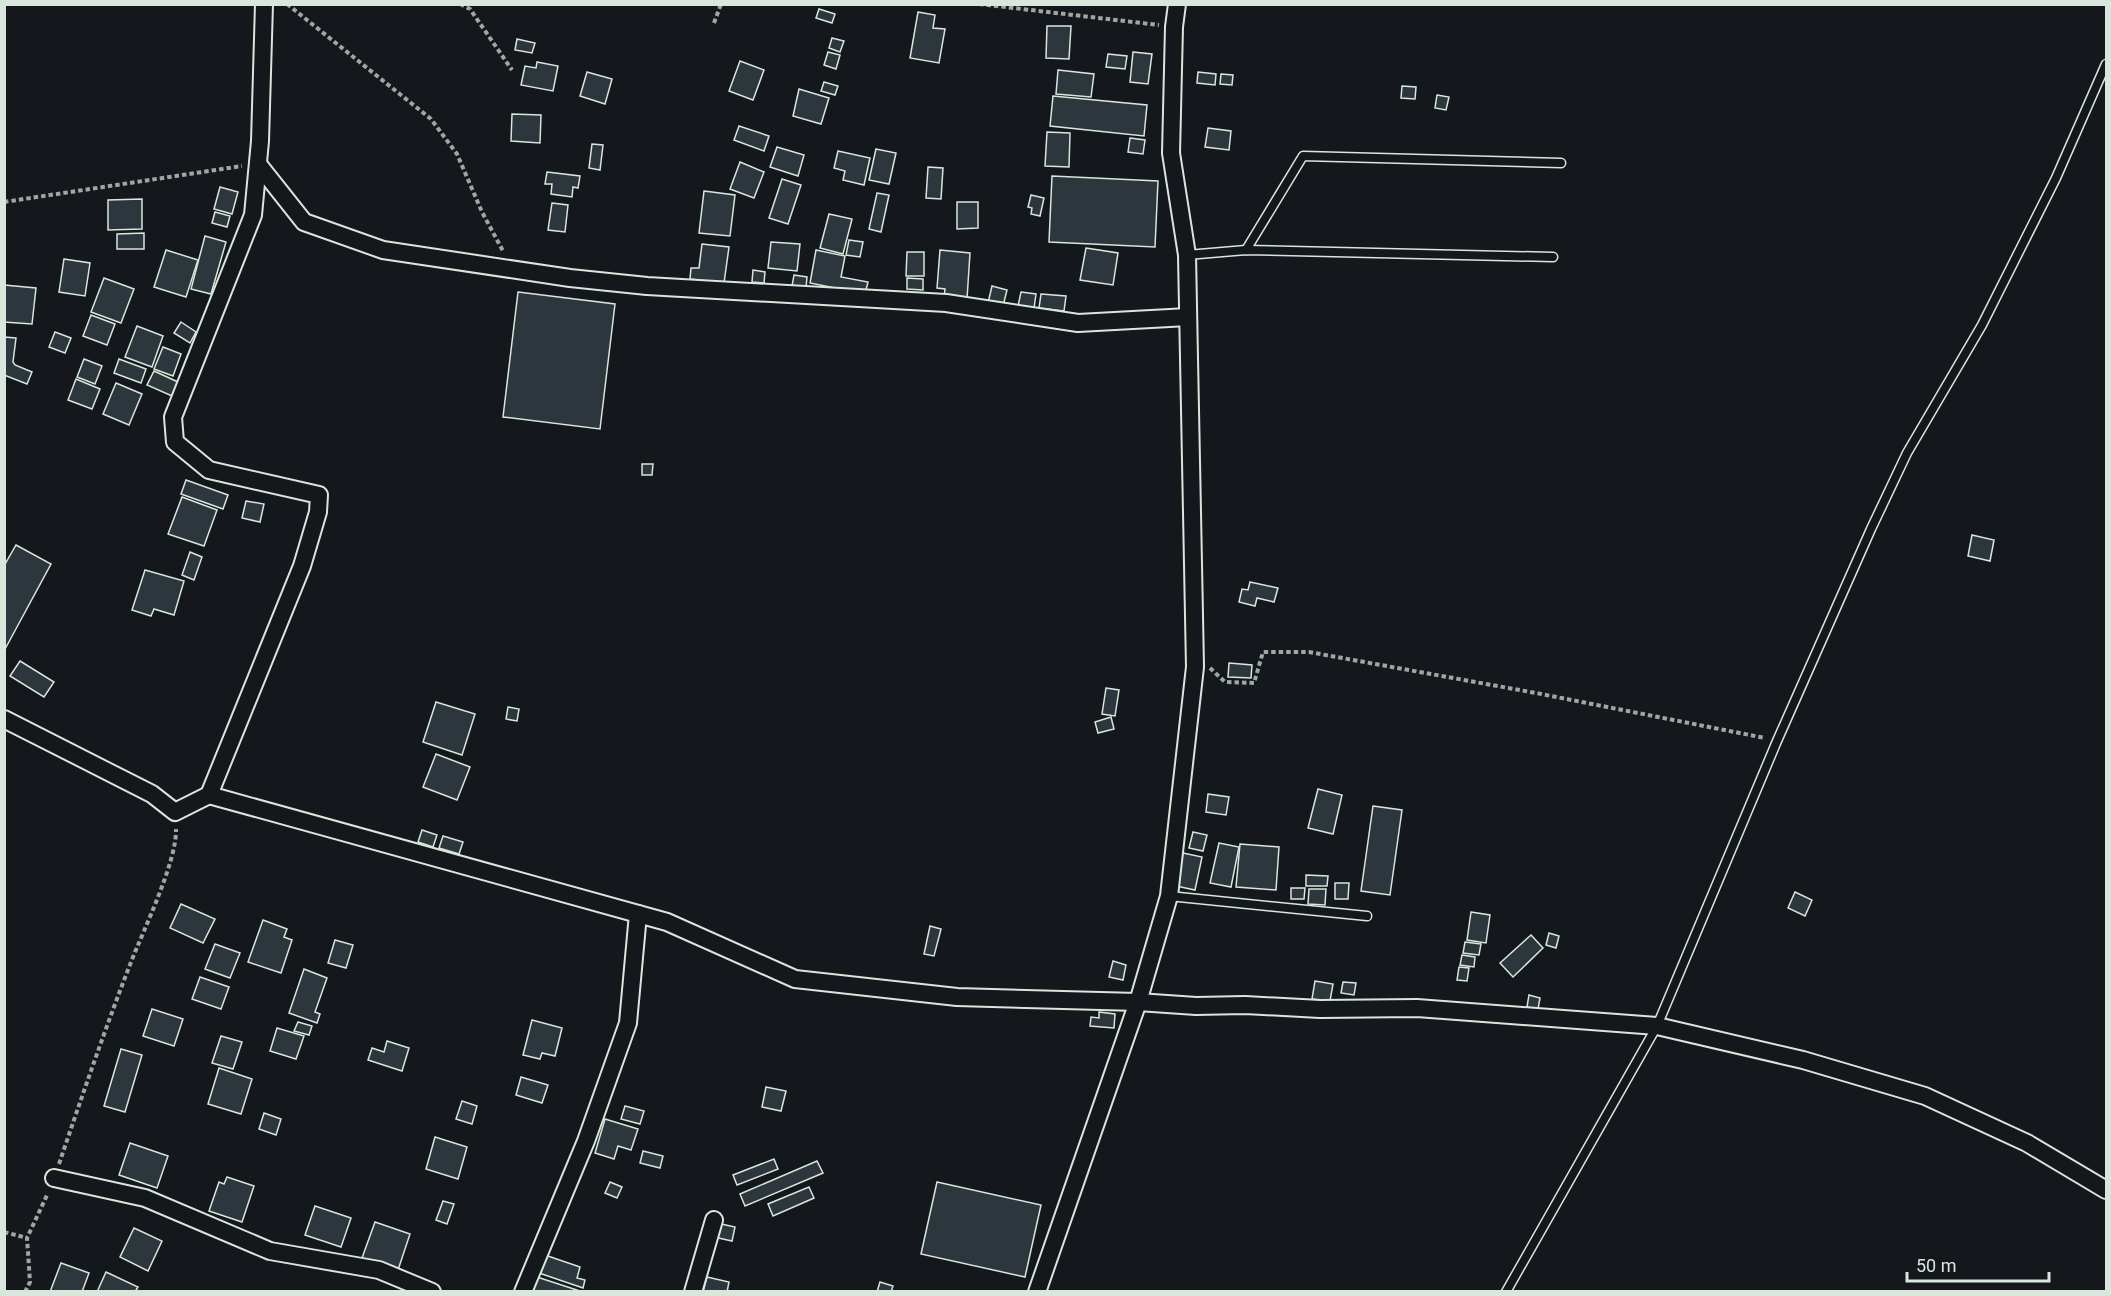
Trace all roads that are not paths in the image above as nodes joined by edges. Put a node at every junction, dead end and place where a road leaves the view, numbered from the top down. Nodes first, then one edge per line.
1 (264, 4) edge
2 (1177, 4) edge
3 (2106, 64) edge
4 (1561, 163) dead end
5 (258, 164) junction
6 (1246, 250) junction
7 (1187, 255) junction
8 (1553, 257) dead end
9 (1188, 317) junction
10 (4, 719) edge
11 (209, 795) junction
12 (1169, 896) junction
13 (638, 914) junction
14 (1367, 916) dead end
15 (1138, 1002) junction
16 (1657, 1026) junction
17 (54, 1178) road end
18 (2106, 1190) edge
19 (714, 1220) dead end
20 (432, 1292) edge
21 (523, 1292) edge
22 (693, 1292) edge
23 (1037, 1292) edge
24 (1506, 1292) edge

1 - 5 street
2 - 7 street
3 - 16 lane
4 - 6 lane
5 - 9 street
5 - 11 street
6 - 7 lane
6 - 8 lane
7 - 9 street
9 - 12 street
10 - 11 street
11 - 13 street
12 - 14 lane
12 - 15 street
13 - 15 street
13 - 21 street
15 - 16 street
15 - 23 street
16 - 18 street
16 - 24 lane
17 - 20 street
19 - 22 street

